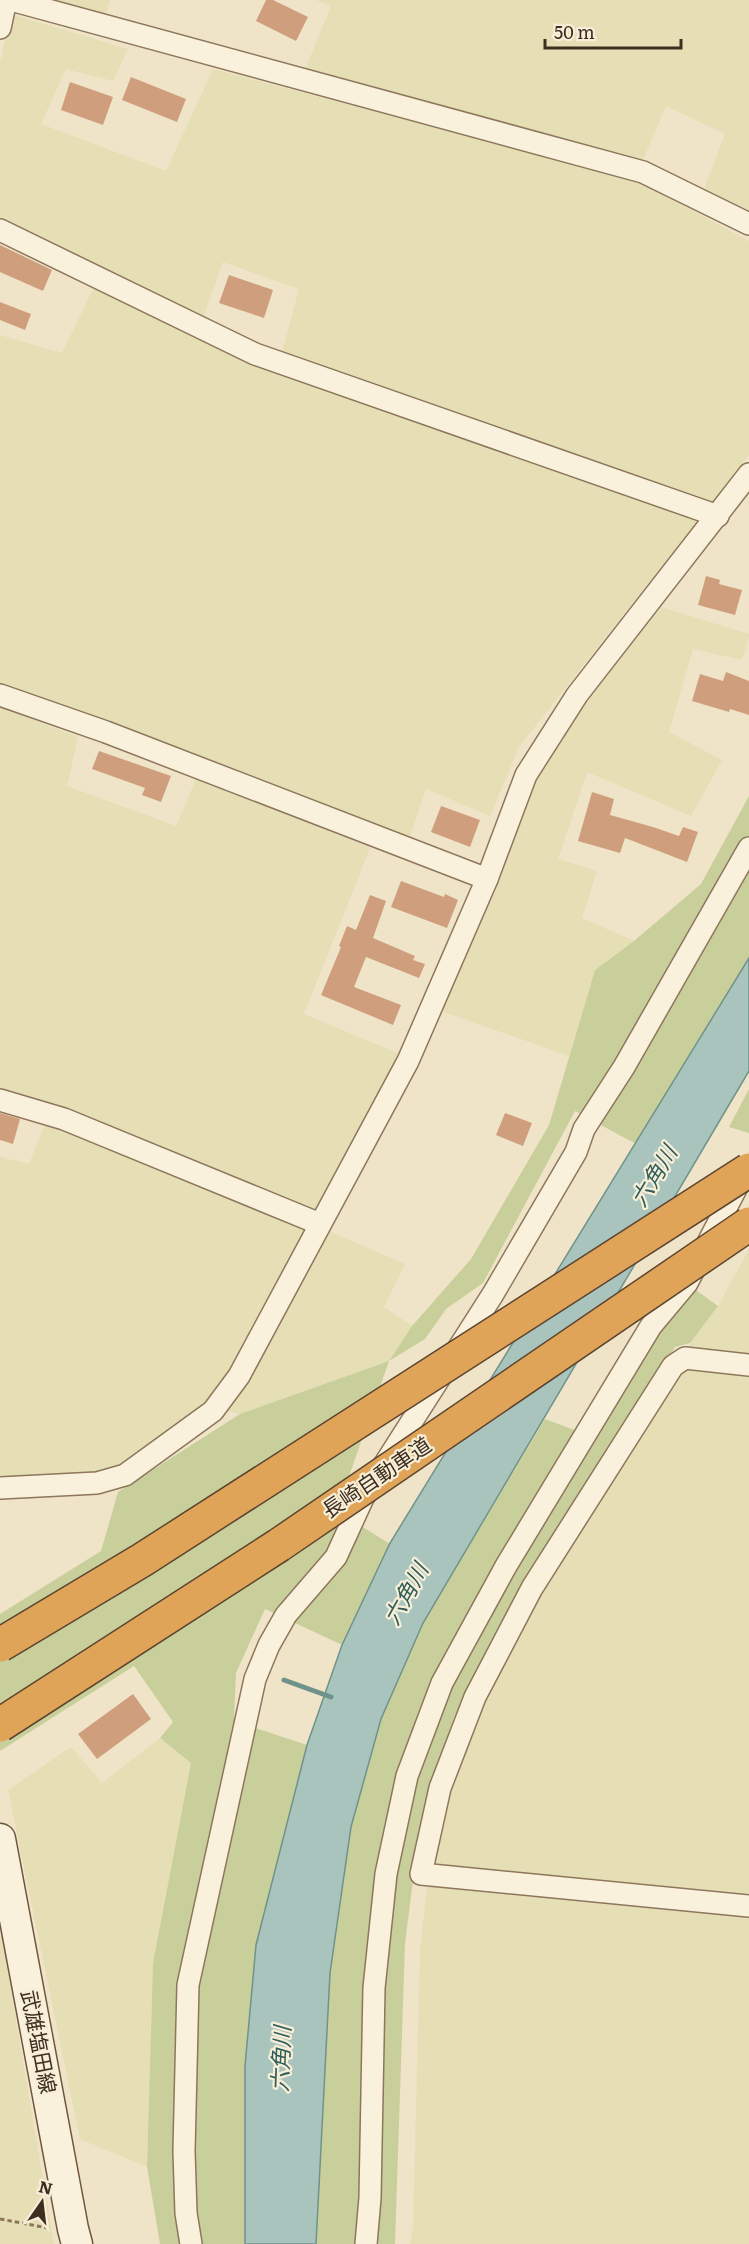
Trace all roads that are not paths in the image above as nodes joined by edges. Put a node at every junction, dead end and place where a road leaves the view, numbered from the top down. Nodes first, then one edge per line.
1 (8, 0) edge
2 (0, 28) edge
3 (749, 224) edge
4 (0, 230) edge
5 (749, 474) edge
6 (718, 516) junction
7 (0, 694) edge
8 (749, 848) edge
9 (487, 879) junction
10 (0, 1100) edge
11 (749, 1164) edge
12 (749, 1170) edge
13 (320, 1224) junction
14 (749, 1224) edge
15 (749, 1365) edge
16 (0, 1488) edge
17 (0, 1645) edge
18 (0, 1725) edge
19 (0, 1839) edge
20 (749, 1906) edge
21 (6, 1908) edge
22 (75, 2237) edge
23 (191, 2244) edge
24 (366, 2244) edge

1 - 2 street
1 - 3 street
4 - 6 street
5 - 6 street
6 - 9 street
7 - 9 street
8 - 23 street
9 - 13 street
10 - 13 street
11 - 24 street
12 - 17 highway, bridge
13 - 16 street
14 - 18 highway, 長崎自動車道, bridge
15 - 20 street
19 - 21 main road, 武雄塩田線
21 - 22 main road, 武雄塩田線

